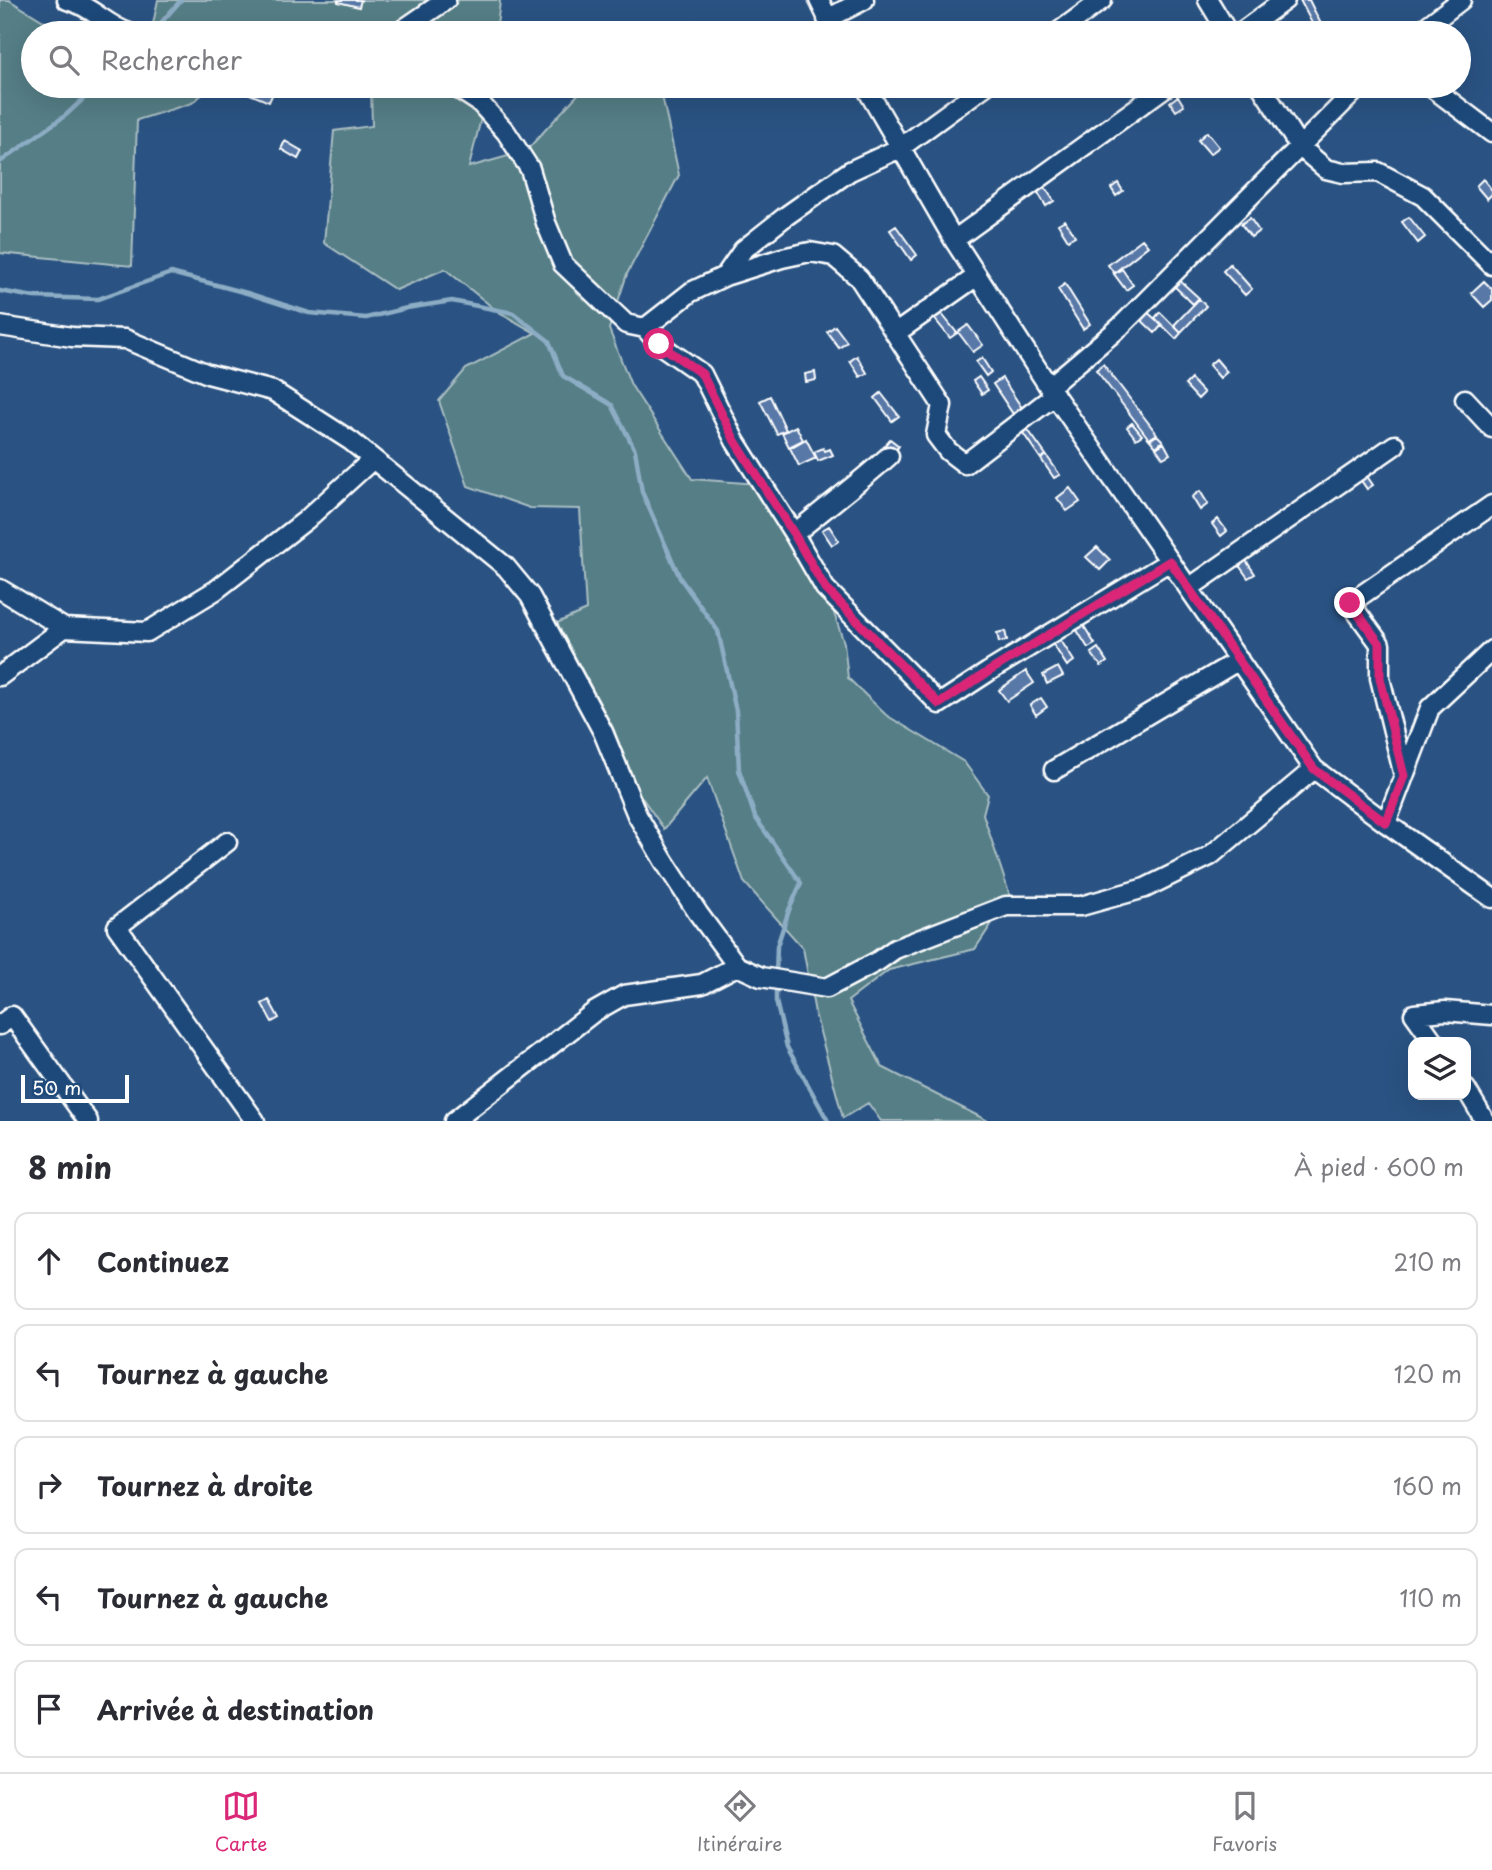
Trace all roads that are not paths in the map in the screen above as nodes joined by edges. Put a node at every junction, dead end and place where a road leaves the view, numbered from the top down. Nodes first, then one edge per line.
1 (67, 0) edge
2 (446, 0) edge
3 (818, 0) edge
4 (864, 0) edge
5 (1102, 0) edge
6 (1208, 0) edge
7 (1285, 0) edge
8 (1461, 0) edge
9 (105, 21) edge
10 (415, 21) edge
11 (828, 21) edge
12 (837, 21) edge
13 (1073, 21) edge
14 (1221, 21) edge
15 (1256, 21) edge
16 (1434, 21) edge
17 (472, 98) edge
18 (872, 98) edge
19 (969, 98) edge
20 (1150, 98) edge
21 (1269, 98) edge
22 (1348, 98) edge
23 (1446, 98) edge
24 (1492, 133) edge
25 (1299, 146) junction
26 (900, 148) junction
27 (954, 240) junction
28 (1492, 265) edge
29 (725, 276) junction
30 (977, 276) junction
31 (0, 326) edge
32 (645, 328) junction
33 (896, 333) junction
34 (1052, 391) junction
35 (1465, 400) dead end
36 (1492, 428) edge
37 (1395, 444) dead end
38 (889, 456) dead end
39 (373, 459) junction
40 (1492, 505) edge
41 (794, 534) junction
42 (1170, 561) junction
43 (1189, 588) junction
44 (0, 589) edge
45 (64, 628) junction
46 (1492, 650) edge
47 (1238, 660) junction
48 (0, 676) edge
49 (1054, 769) dead end
50 (1314, 769) junction
51 (1404, 776) junction
52 (1386, 823) junction
53 (227, 842) dead end
54 (1492, 898) edge
55 (737, 967) junction
56 (1492, 1015) edge
57 (0, 1025) edge
58 (1430, 1037) edge
59 (1471, 1097) edge
60 (88, 1121) edge
61 (255, 1121) edge
62 (454, 1121) edge
63 (1485, 1121) edge

1 - 9 street
2 - 10 street
3 - 11 street
4 - 12 street
5 - 13 street
6 - 14 street
7 - 15 street
8 - 16 street
17 - 32 street
18 - 26 street
19 - 26 street
20 - 27 street
21 - 25 street
22 - 25 street
23 - 24 street
25 - 28 street
25 - 34 street
26 - 27 street
26 - 29 street
27 - 30 street
29 - 32 street
29 - 33 street
30 - 33 street
30 - 34 street
31 - 39 street
32 - 41 street
33 - 34 street
34 - 42 street
35 - 36 street
37 - 43 street
38 - 41 street
39 - 45 street
39 - 55 street
40 - 51 street
41 - 42 street
42 - 43 street
43 - 47 street
44 - 45 street
45 - 48 street
46 - 51 street
47 - 49 street
47 - 50 street
50 - 52 street
50 - 55 street
51 - 52 street
52 - 54 street
53 - 61 street
55 - 62 street
56 - 58 street
57 - 60 street
59 - 63 street

